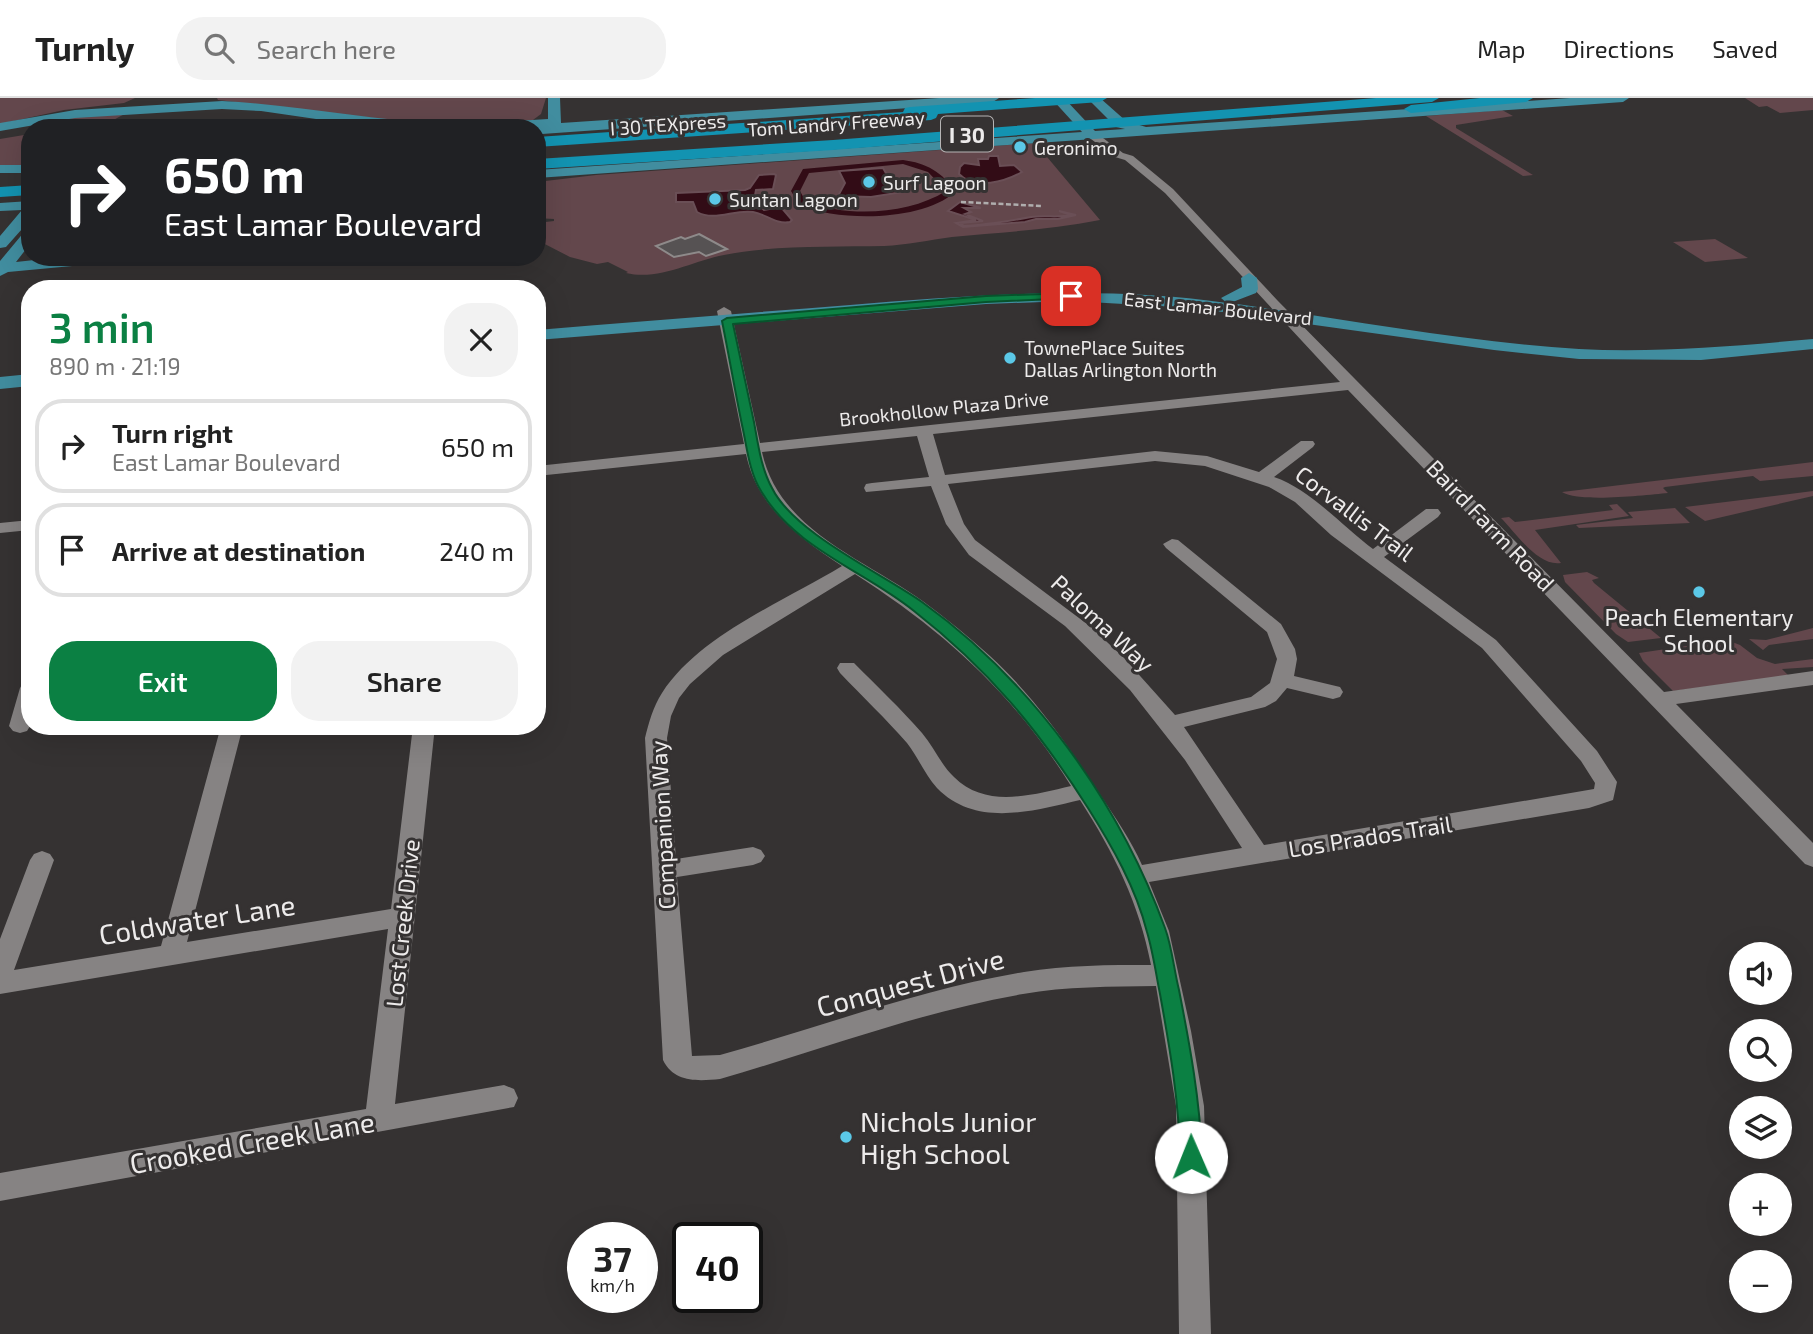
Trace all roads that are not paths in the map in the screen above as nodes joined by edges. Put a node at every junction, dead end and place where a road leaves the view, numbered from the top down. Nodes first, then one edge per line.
1 (148, 98) edge
2 (171, 98) edge
3 (188, 98) edge
4 (916, 98) edge
5 (993, 98) edge
6 (1057, 98) edge
7 (1100, 98) edge
8 (1234, 98) edge
9 (1432, 98) edge
10 (1514, 98) edge
11 (1526, 98) edge
12 (1623, 98) edge
13 (931, 100) edge
14 (1361, 101) edge
15 (1167, 103) dead end
16 (138, 104) edge
17 (1080, 107) edge
18 (554, 115) edge
19 (1316, 118) junction
20 (41, 119) edge
21 (71, 119) edge
22 (125, 119) edge
23 (142, 119) edge
24 (338, 119) edge
25 (968, 122) junction
26 (21, 123) edge
27 (0, 127) edge
28 (1168, 129) junction
29 (21, 130) edge
30 (1097, 132) junction
31 (21, 134) edge
32 (0, 135) edge
33 (650, 138) junction
34 (546, 149) edge
35 (546, 149) edge
36 (546, 149) edge
37 (546, 149) edge
38 (546, 163) edge
39 (0, 169) edge
40 (546, 173) edge
41 (0, 175) edge
42 (21, 177) edge
43 (21, 178) edge
44 (21, 182) edge
45 (0, 187) edge
46 (0, 199) edge
47 (21, 205) edge
48 (21, 207) edge
49 (0, 208) edge
50 (15, 232) edge
51 (0, 246) edge
52 (34, 266) edge
53 (1, 271) edge
54 (1249, 278) junction
55 (1004, 293) junction
56 (1230, 298) junction
57 (1280, 310) junction
58 (726, 316) junction
59 (1342, 322) junction
60 (546, 324) edge
61 (654, 327) junction
62 (1813, 330) edge
63 (546, 334) edge
64 (731, 342) junction
65 (1813, 344) edge
66 (1314, 345) junction
67 (1577, 348) junction
68 (21, 368) edge
69 (0, 371) edge
70 (21, 377) edge
71 (1354, 385) junction
72 (924, 431) junction
73 (1307, 444) dead end
74 (752, 449) junction
75 (546, 470) edge
76 (1262, 478) junction
77 (940, 480) junction
78 (872, 488) dead end
79 (1432, 513) dead end
80 (21, 526) edge
81 (1, 529) edge
82 (1172, 544) dead end
83 (1373, 557) junction
84 (855, 566) junction
85 (847, 668) dead end
86 (1813, 678) edge
87 (1283, 680) junction
88 (1333, 692) dead end
89 (1659, 700) junction
90 (21, 722) edge
91 (1169, 724) junction
92 (20, 726) dead end
93 (230, 735) edge
94 (423, 735) edge
95 (1087, 790) junction
96 (1605, 794) joint
97 (1258, 855) junction
98 (753, 856) dead end
99 (1813, 858) edge
100 (42, 860) dead end
101 (664, 870) junction
102 (1135, 875) junction
103 (404, 917) junction
104 (171, 956) junction
105 (0, 973) edge
106 (1166, 975) junction
107 (0, 983) edge
108 (677, 1060) joint
109 (504, 1098) dead end
110 (379, 1120) junction
111 (0, 1186) edge
112 (1195, 1334) edge

1 - 16 main road
2 - 22 main road
3 - 23 main road
4 - 18 main road
5 - 13 main road
6 - 17 main road
7 - 33 highway
8 - 15 highway
9 - 14 highway, Tom Landry Freeway / I 30
10 - 14 highway
11 - 19 highway
12 - 19 main road
13 - 18 main road
14 - 36 highway
14 - 38 highway, Tom Landry Freeway / I 30
16 - 20 main road
16 - 21 main road
16 - 24 main road
17 - 25 highway
17 - 28 main road
17 - 30 main road
19 - 28 main road
25 - 33 highway
25 - 37 highway, I 30 TEXpress
26 - 27 main road
28 - 30 main road
29 - 32 main road
30 - 40 main road
30 - 54 street, Baird Farm Road
31 - 32 main road
33 - 34 highway, Tom Landry Freeway / I 30
33 - 35 highway, I 30 TEXpress
39 - 42 main road
41 - 43 highway
44 - 45 highway
46 - 47 highway
48 - 49 main road
50 - 51 main road
50 - 53 main road
52 - 53 main road
54 - 56 main road
54 - 57 street, Baird Farm Road
55 - 56 main road, East Lamar Boulevard
55 - 57 main road, East Lamar Boulevard
55 - 58 main road, East Lamar Boulevard
56 - 57 main road, East Lamar Boulevard
57 - 59 main road, East Lamar Boulevard
57 - 66 street, Baird Farm Road
57 - 67 main road, East Lamar Boulevard
58 - 60 main road, East Lamar Boulevard
58 - 61 main road, East Lamar Boulevard
58 - 64 street
59 - 66 main road
59 - 67 main road, East Lamar Boulevard
61 - 63 main road, East Lamar Boulevard
61 - 64 main road
62 - 67 main road, East Lamar Boulevard
64 - 74 street
65 - 67 main road, East Lamar Boulevard
66 - 71 street, Baird Farm Road
68 - 69 main road
69 - 70 main road
71 - 72 street, Brookhollow Plaza Drive
71 - 89 street, Baird Farm Road
72 - 74 street, Brookhollow Plaza Drive
72 - 77 street, Paloma Way
73 - 76 street
74 - 75 street, Brookhollow Plaza Drive
74 - 84 street
76 - 77 street, Corvallis Trail
76 - 83 street, Corvallis Trail
77 - 78 street, Corvallis Trail
77 - 91 street, Paloma Way
79 - 83 street
80 - 81 street
82 - 87 street
83 - 96 street, Corvallis Trail
84 - 95 street
84 - 101 street, Companion Way
85 - 95 street
86 - 89 street
87 - 88 street
87 - 91 street
89 - 99 street, Baird Farm Road
90 - 92 street
91 - 97 street, Paloma Way
93 - 104 street
94 - 103 street, Lost Creek Drive
95 - 102 street
96 - 97 street, Los Prados Trail
97 - 102 street, Los Prados Trail
98 - 101 street
100 - 105 street
101 - 108 street, Companion Way
102 - 106 street
103 - 104 street, Coldwater Lane
103 - 110 street, Lost Creek Drive
104 - 107 street, Coldwater Lane
106 - 108 street, Conquest Drive
106 - 112 street
109 - 110 street, Crooked Creek Lane
110 - 111 street, Crooked Creek Lane

